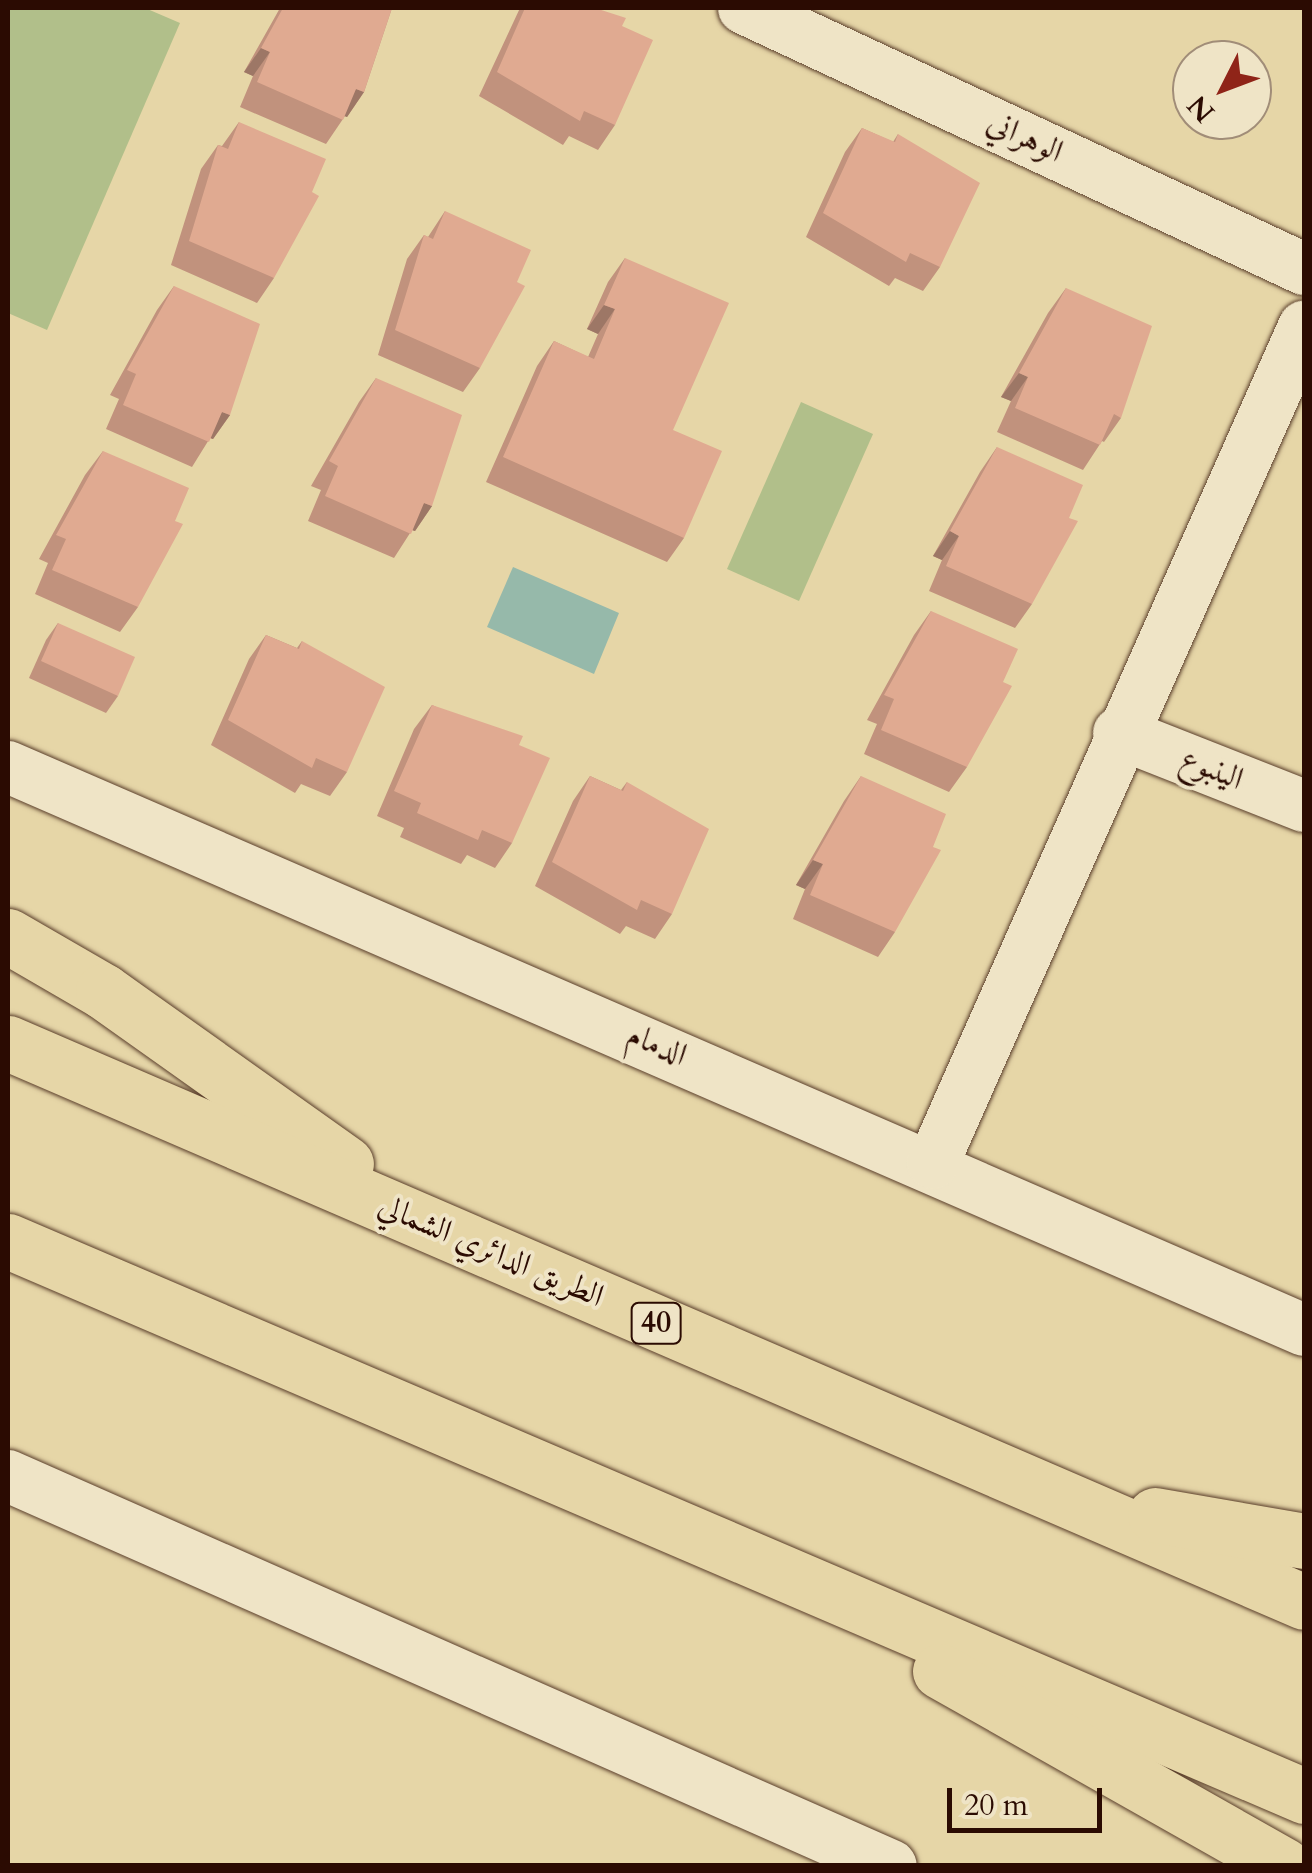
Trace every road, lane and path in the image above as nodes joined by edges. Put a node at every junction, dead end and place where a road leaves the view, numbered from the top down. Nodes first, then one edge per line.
1 (744, 8) edge
2 (822, 23) edge
3 (1304, 269) edge
4 (1304, 327) edge
5 (1119, 732) junction
6 (8, 766) edge
7 (1304, 806) edge
8 (8, 936) edge
9 (8, 1044) edge
10 (932, 1163) junction
11 (438, 1229) junction
12 (8, 1241) edge
13 (1304, 1330) edge
14 (8, 1476) edge
15 (1068, 1500) junction
16 (677, 1522) junction
17 (1304, 1541) edge
18 (1304, 1602) edge
19 (1304, 1796) edge
20 (891, 1866) edge
21 (1284, 1866) edge

1 - 2 street, الوهراني
2 - 3 street, الوهراني
4 - 5 street
5 - 7 street, الينبوع
5 - 10 street
6 - 10 street, الدمام
8 - 11 highway
9 - 11 highway, الطريق الدائري الشمالي / 40
10 - 13 street, الدمام
11 - 15 highway, الطريق الدائري الشمالي / 40
12 - 16 highway
14 - 20 street
15 - 17 highway
15 - 18 highway, الطريق الدائري الشمالي / 40
16 - 19 highway
16 - 21 highway

